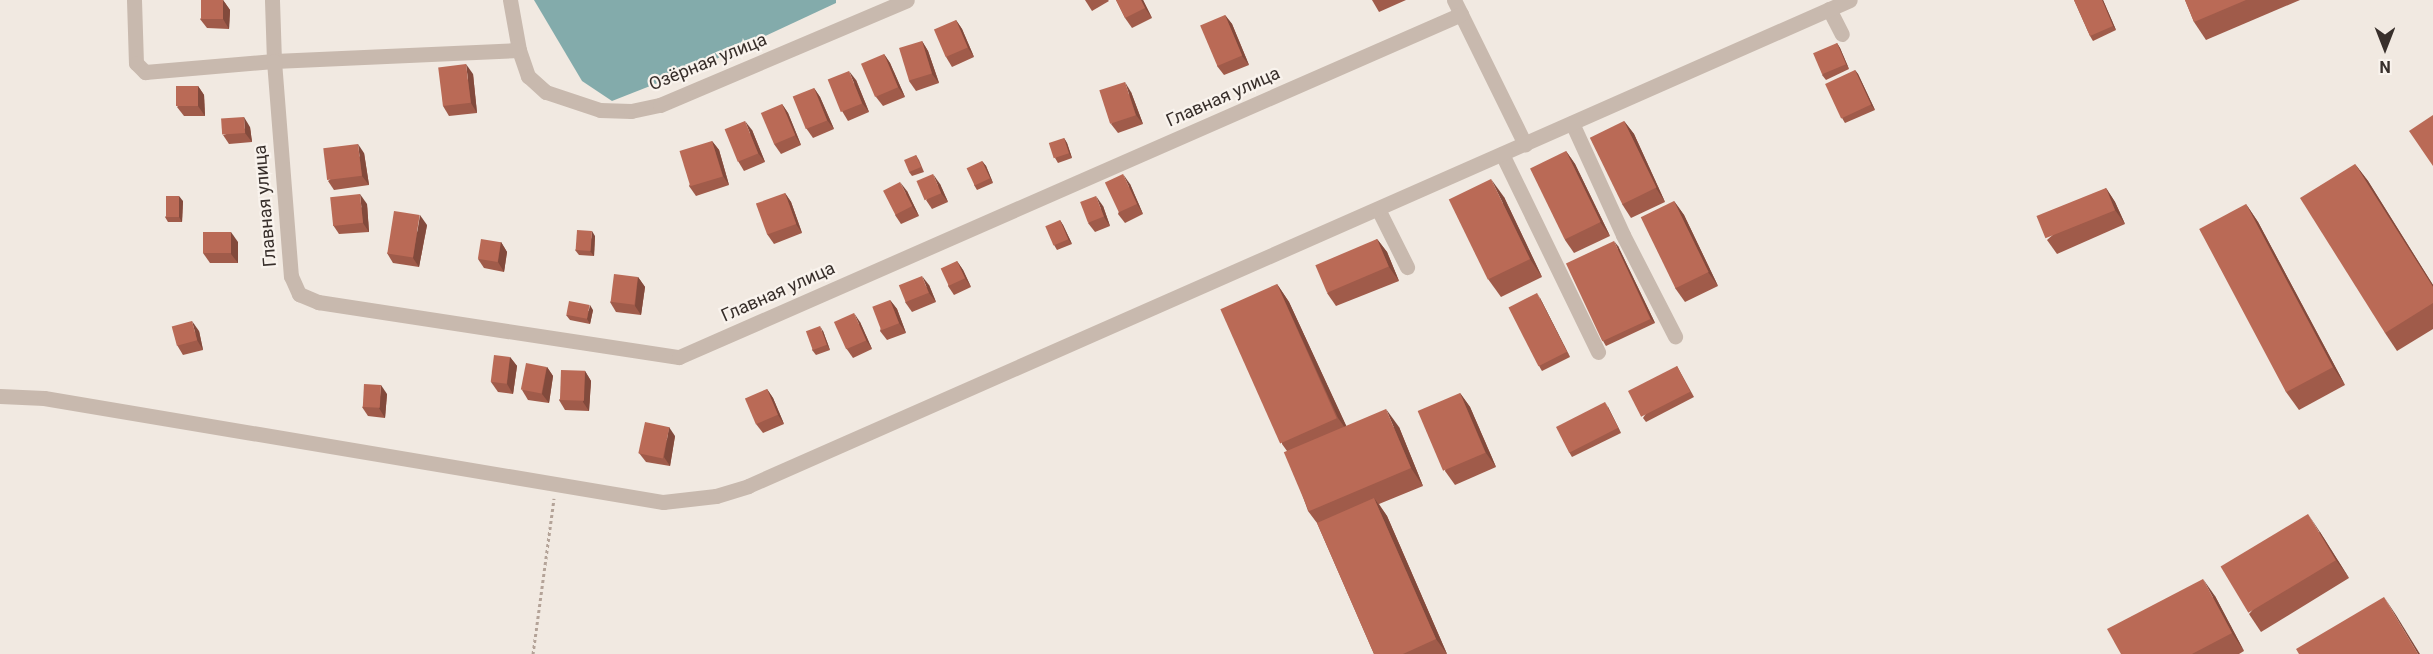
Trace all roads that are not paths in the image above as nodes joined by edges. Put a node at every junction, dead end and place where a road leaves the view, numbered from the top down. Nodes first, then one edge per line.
1 (134, 0) edge
2 (272, 0) edge
3 (510, 0) edge
4 (907, 0) edge
5 (1850, 0) edge
6 (1458, 7) edge
7 (1829, 9) junction
8 (1842, 34) dead end
9 (519, 50) junction
10 (274, 61) junction
11 (1572, 123) junction
12 (1525, 144) junction
13 (1502, 154) junction
14 (1378, 208) junction
15 (1407, 267) dead end
16 (1675, 336) dead end
17 (1598, 352) dead end
18 (0, 396) edge

1 - 10 street
2 - 10 street, Главная улица
3 - 9 street, Озёрная улица
4 - 9 street, Озёрная улица
5 - 7 street
6 - 10 street, Главная улица
6 - 12 street, Главная улица
7 - 8 street
7 - 11 street
9 - 10 street
11 - 12 street
11 - 16 street
12 - 13 street
13 - 14 street
13 - 17 street
14 - 15 street
14 - 18 street

